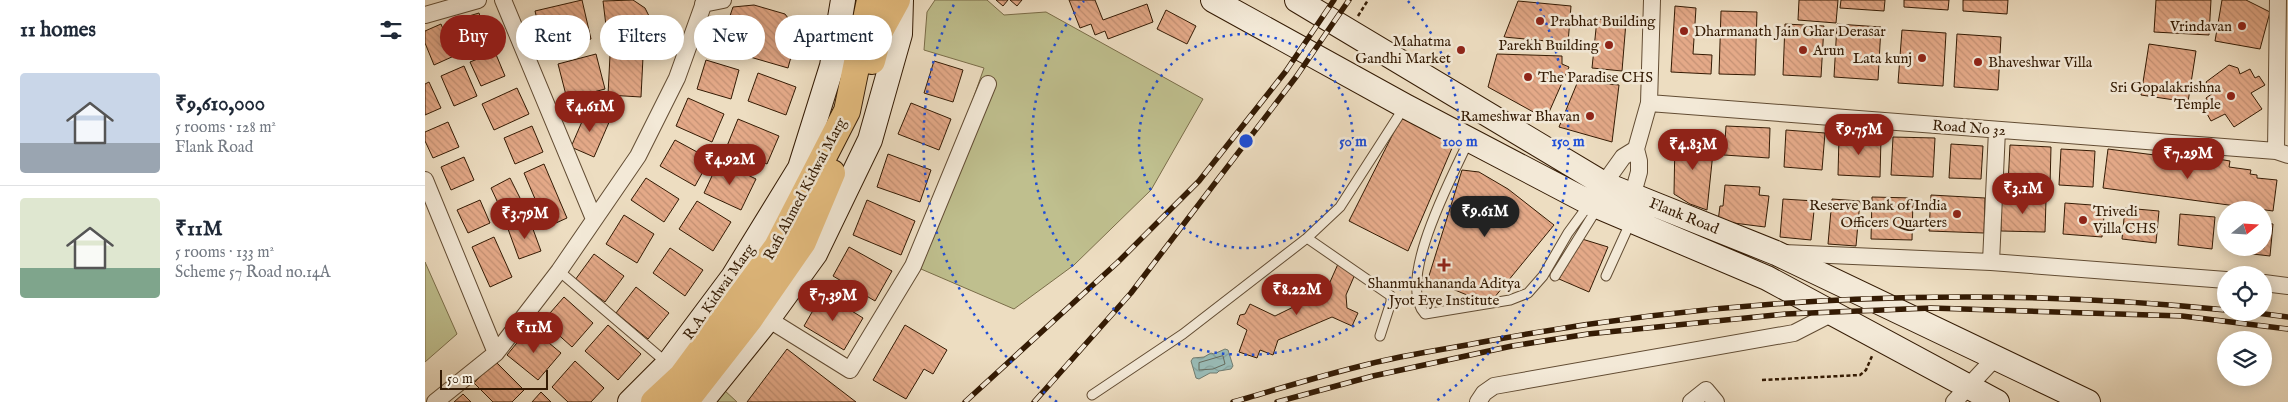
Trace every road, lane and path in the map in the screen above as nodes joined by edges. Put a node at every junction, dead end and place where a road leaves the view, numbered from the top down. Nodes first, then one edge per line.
1 (478, 0) edge
2 (503, 0) edge
3 (723, 0) edge
4 (843, 0) edge
5 (870, 0) edge
6 (899, 0) edge
7 (1213, 0) edge
8 (1297, 0) edge
9 (1653, 0) edge
10 (2278, 0) edge
11 (704, 2) edge
12 (425, 15) edge
13 (988, 84) dead end
14 (1649, 103) junction
15 (1405, 106) junction
16 (1997, 130) junction
17 (1469, 140) junction
18 (1636, 149) junction
19 (2282, 153) edge
20 (425, 180) edge
21 (1632, 195) junction
22 (1597, 198) junction
23 (594, 219) junction
24 (1628, 219) junction
25 (1307, 238) junction
26 (1777, 253) junction
27 (1991, 262) junction
28 (559, 271) junction
29 (1555, 276) dead end
30 (1606, 276) dead end
31 (2217, 279) edge
32 (2272, 284) edge
33 (2288, 286) edge
34 (1833, 313) junction
35 (768, 319) junction
36 (1380, 336) dead end
37 (1880, 338) junction
38 (497, 353) junction
39 (1995, 359) junction
40 (668, 364) junction
41 (1762, 380) dead end
42 (1961, 394) edge
43 (1092, 395) dead end
44 (2073, 399) edge
45 (435, 402) edge
46 (630, 402) edge
47 (654, 402) edge
48 (685, 402) edge
49 (701, 402) edge
50 (1478, 402) edge
51 (1691, 402) edge
52 (1716, 402) edge
53 (1997, 402) edge

1 - 12 street
2 - 23 street
3 - 11 street
4 - 40 street, R.A. Kidwai Marg
5 - 47 main road, Rafi Ahmed Kidwai Marg
6 - 35 street
6 - 48 main road
7 - 15 street
8 - 22 street, Flank Road
9 - 14 street
10 - 19 street
11 - 23 street
13 - 35 street
14 - 16 street, Road No 32
14 - 18 street
15 - 17 street
15 - 25 lane
16 - 19 street, Road No 32
16 - 27 street
17 - 22 street
17 - 22 lane
18 - 21 street
18 - 22 street
20 - 38 street
21 - 22 street, Flank Road
21 - 24 street
21 - 26 street, Flank Road
22 - 24 street
22 - 29 lane
23 - 28 street
24 - 30 lane
24 - 34 street
25 - 36 lane
25 - 43 lane
26 - 27 street
26 - 39 street, Flank Road
27 - 31 street
28 - 38 street
28 - 40 lane
32 - 33 street
34 - 37 street
34 - 50 street
35 - 49 street
37 - 41 path
37 - 42 street
38 - 45 street
39 - 42 street
39 - 44 street, Flank Road
40 - 46 street, R.A. Kidwai Marg
42 - 53 street
51 - 52 street

